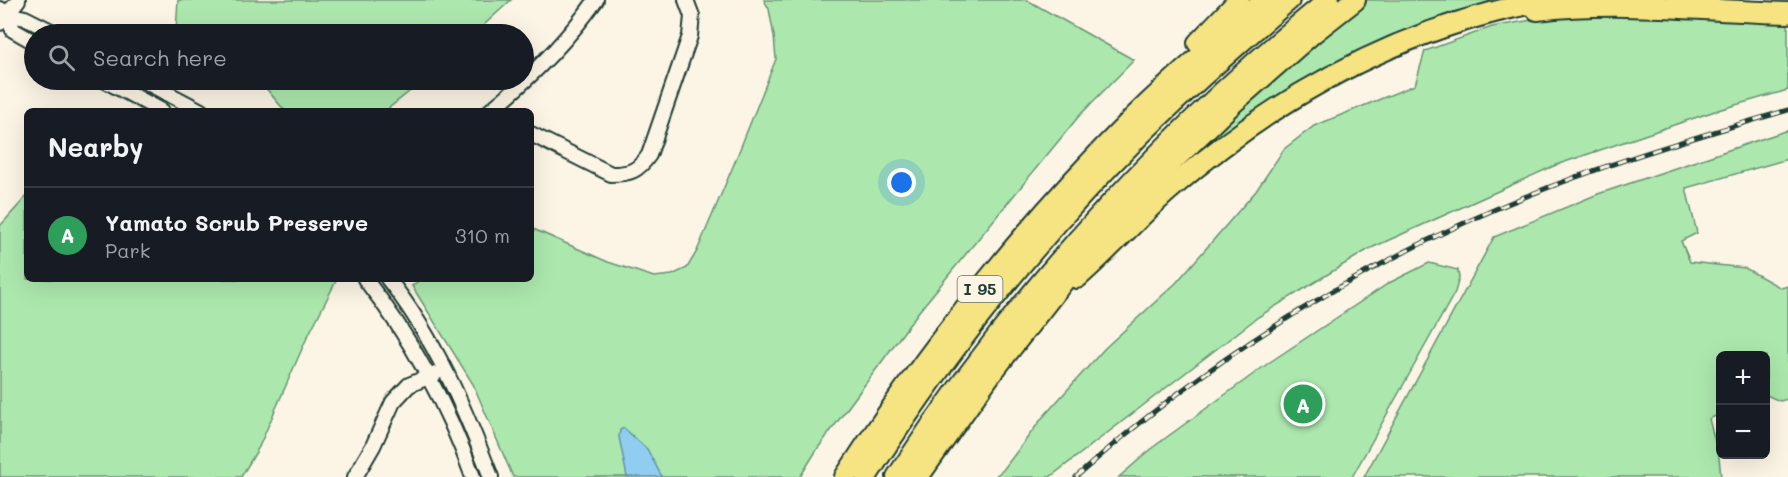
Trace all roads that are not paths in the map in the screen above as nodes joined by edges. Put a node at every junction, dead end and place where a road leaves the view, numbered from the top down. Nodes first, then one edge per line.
1 (18, 0) edge
2 (596, 0) edge
3 (686, 0) edge
4 (1239, 0) edge
5 (1265, 0) edge
6 (1289, 0) edge
7 (1329, 0) edge
8 (1355, 0) edge
9 (1550, 0) edge
10 (1788, 13) edge
11 (2, 16) edge
12 (37, 24) edge
13 (1435, 30) junction
14 (24, 36) edge
15 (534, 73) edge
16 (132, 90) edge
17 (161, 90) edge
18 (515, 90) edge
19 (158, 108) edge
20 (195, 108) edge
21 (494, 108) edge
22 (1134, 117) junction
23 (534, 136) edge
24 (367, 282) edge
25 (390, 282) edge
26 (1036, 317) junction
27 (445, 369) junction
28 (429, 376) junction
29 (355, 477) edge
30 (472, 477) edge
31 (491, 477) edge
32 (845, 477) edge
33 (866, 477) edge
34 (897, 477) edge
35 (918, 477) edge

1 - 11 street
2 - 15 street
3 - 23 street
4 - 22 highway
5 - 22 highway, I 95
6 - 33 highway
7 - 34 highway
8 - 26 highway
9 - 13 highway
10 - 13 highway
11 - 12 street
11 - 14 street
13 - 26 highway
16 - 19 street
17 - 20 street
18 - 21 street
22 - 32 highway, I 95
24 - 28 street
25 - 27 street
26 - 35 highway
27 - 28 street
27 - 31 street
28 - 29 street
28 - 30 street

